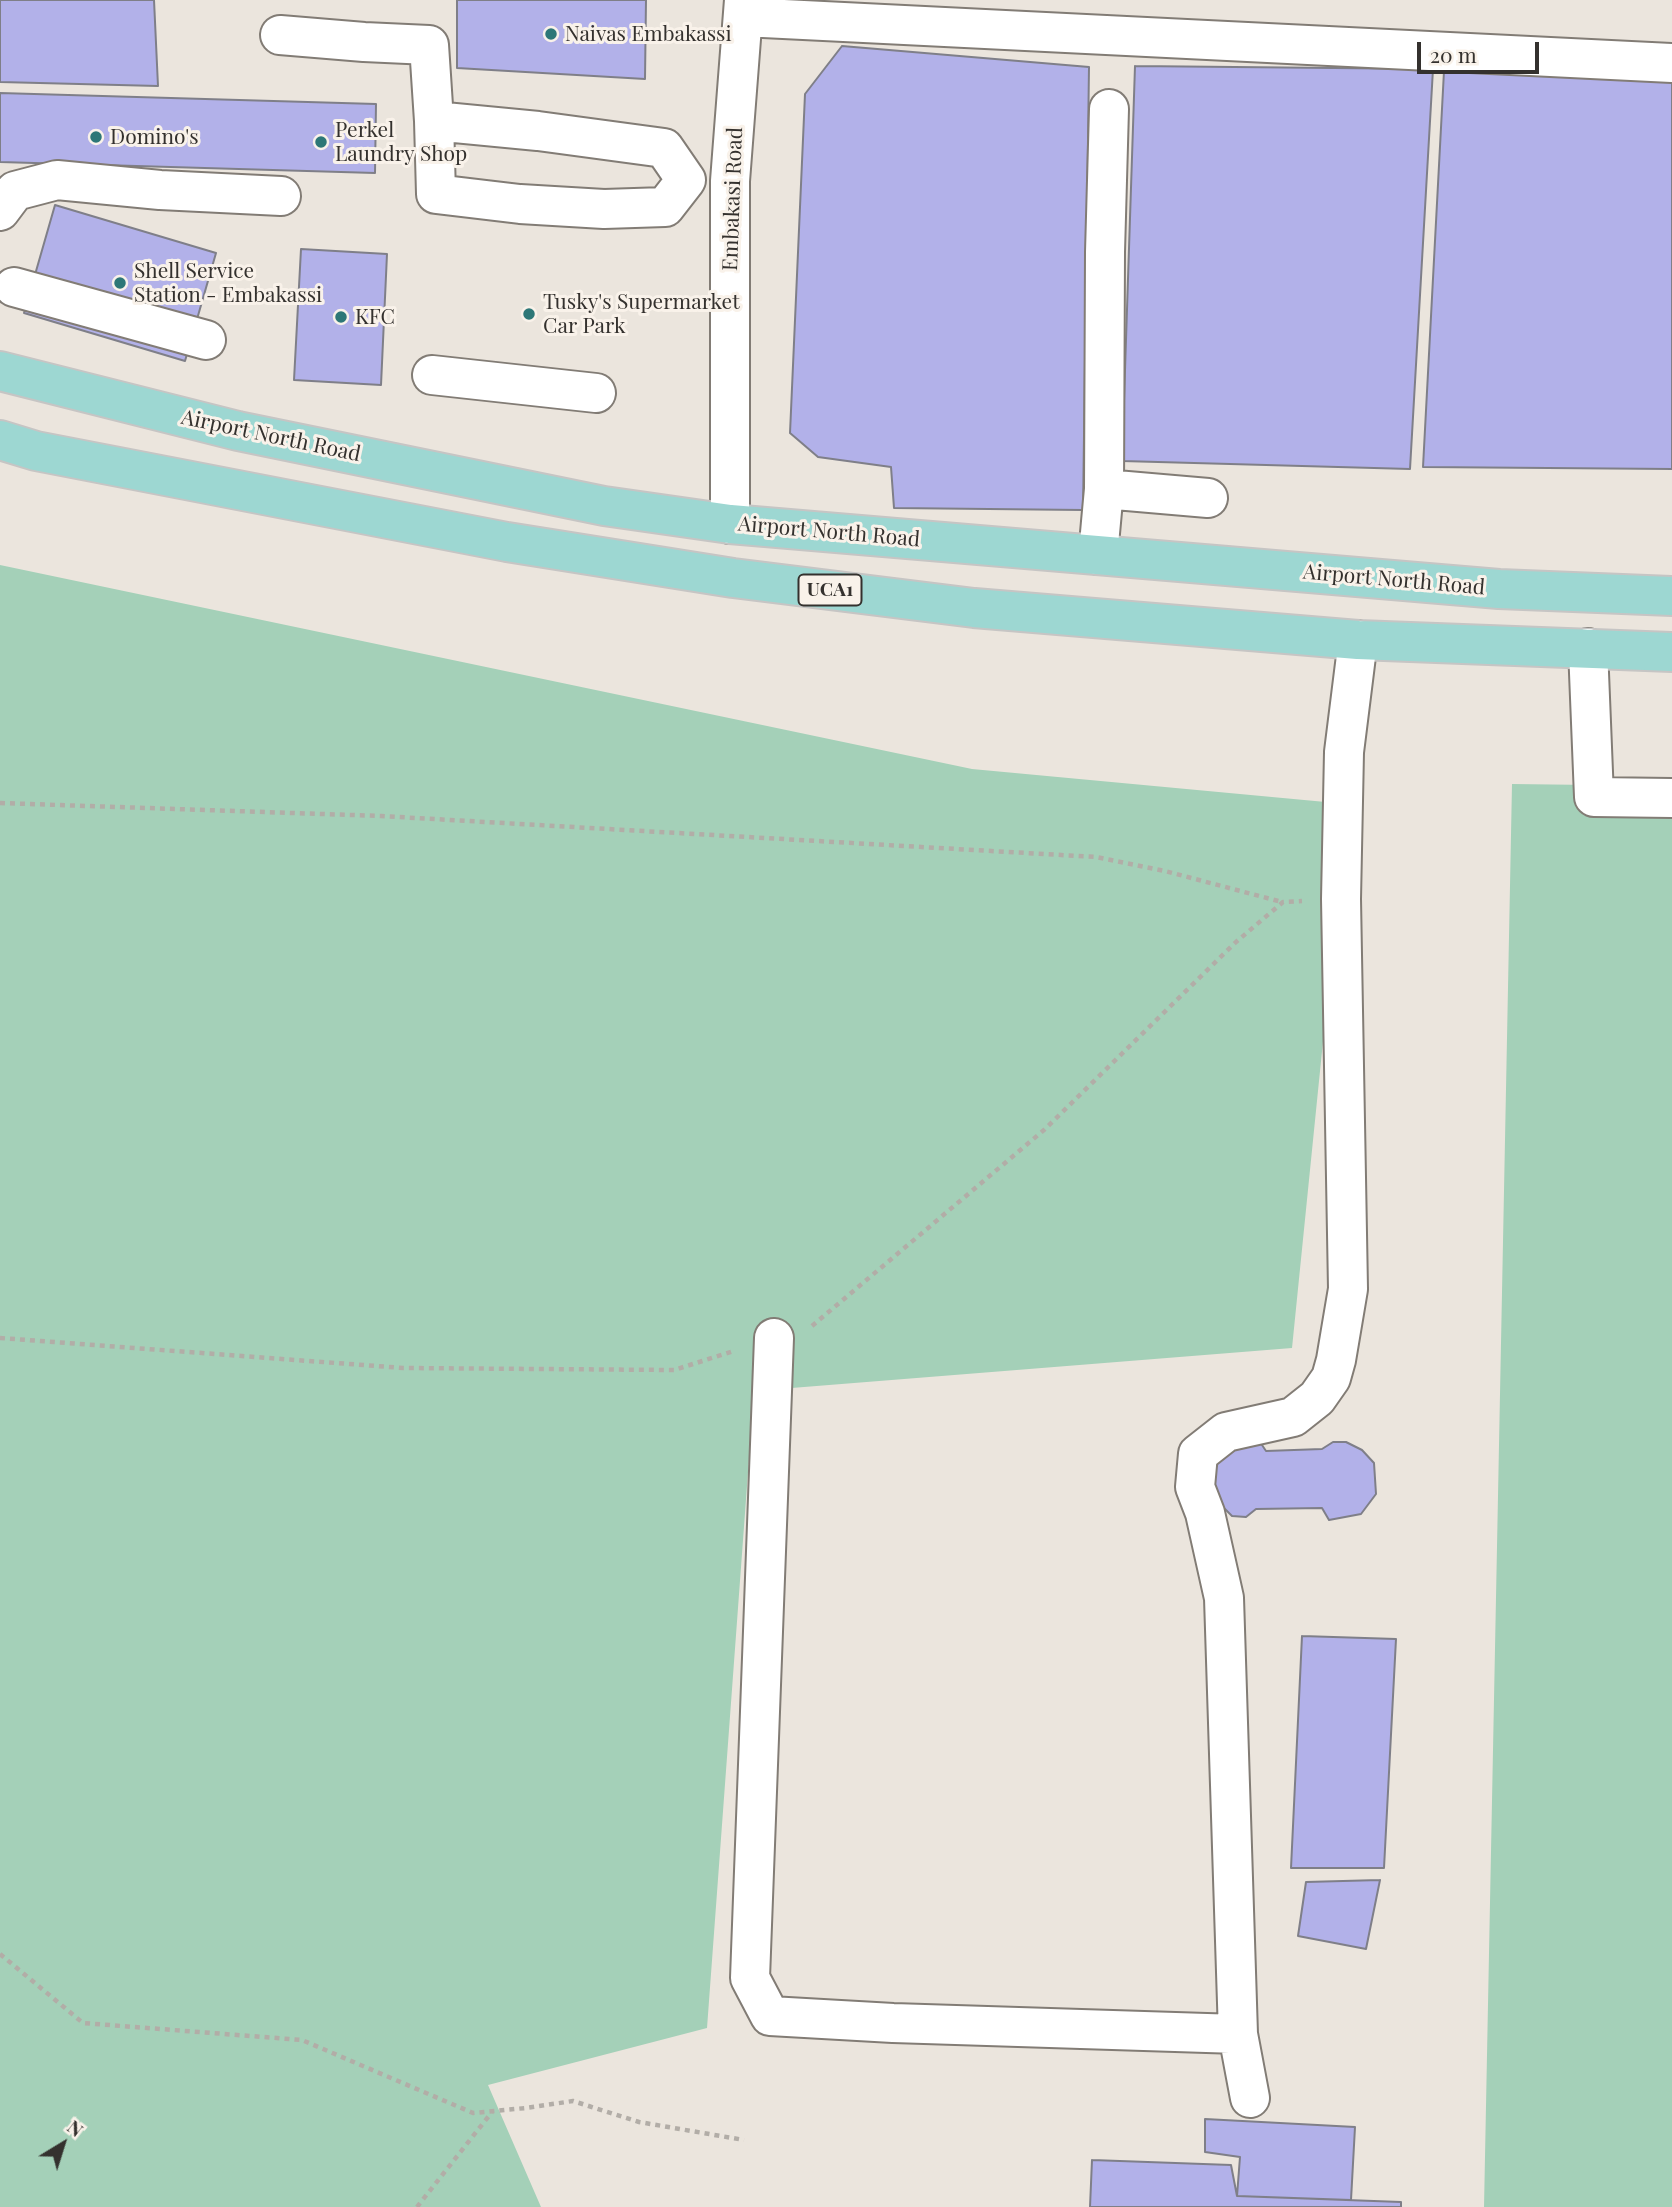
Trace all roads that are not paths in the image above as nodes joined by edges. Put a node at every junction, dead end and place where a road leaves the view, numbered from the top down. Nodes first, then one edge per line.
1 (743, 9) edge
2 (280, 35) dead end
3 (1672, 63) edge
4 (1109, 109) dead end
5 (434, 121) junction
6 (686, 180) junction
7 (730, 181) junction
8 (281, 196) dead end
9 (0, 211) edge
10 (15, 287) dead end
11 (206, 340) dead end
12 (0, 371) edge
13 (432, 376) dead end
14 (596, 393) dead end
15 (0, 440) edge
16 (1104, 489) junction
17 (1208, 498) dead end
18 (730, 524) junction
19 (1098, 555) junction
20 (1672, 596) edge
21 (1358, 640) junction
22 (1588, 648) junction
23 (1672, 652) edge
24 (1672, 798) edge
25 (774, 1338) road end
26 (1238, 2034) junction
27 (1250, 2098) dead end

1 - 3 street
1 - 7 street, Embakasi Road
2 - 5 street
4 - 16 street
5 - 6 street
5 - 6 street
6 - 7 street
7 - 18 street, Embakasi Road
8 - 9 street
10 - 11 street
12 - 18 main road, Airport North Road
13 - 14 street
15 - 21 main road, UCA1
16 - 17 street
16 - 19 street
18 - 19 main road, Airport North Road
19 - 20 main road, Airport North Road
21 - 22 main road, UCA1
21 - 26 street
22 - 23 main road, UCA1
22 - 24 street
25 - 26 street
26 - 27 street

